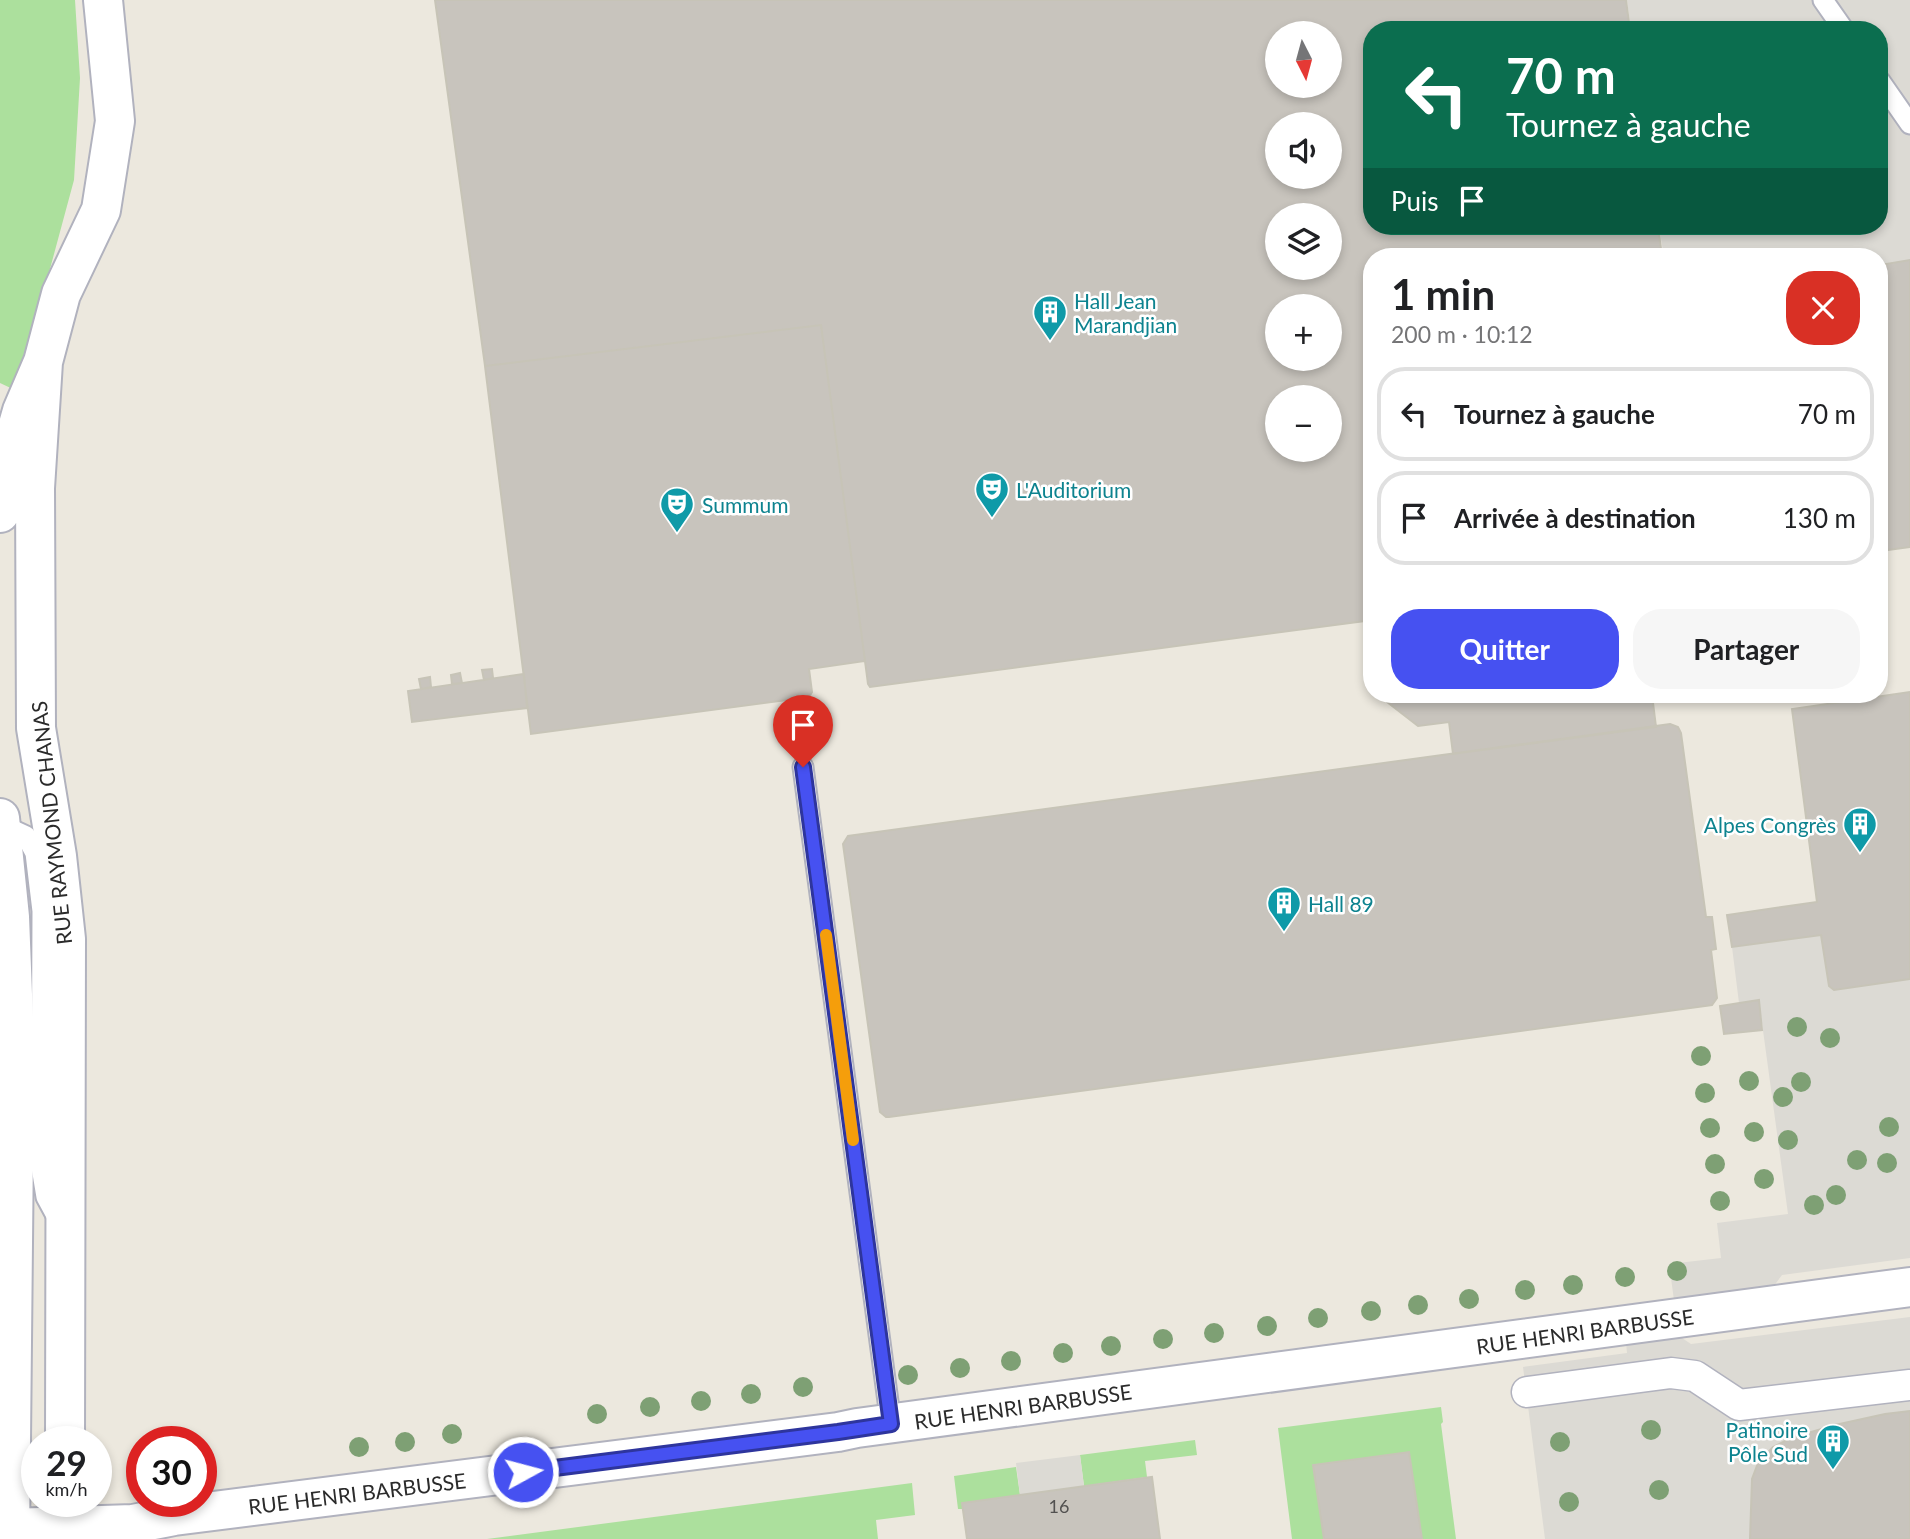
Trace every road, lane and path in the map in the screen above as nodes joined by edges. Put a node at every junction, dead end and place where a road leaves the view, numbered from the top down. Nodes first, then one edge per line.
1 (103, 0) edge
2 (1823, 0) edge
3 (1837, 21) edge
4 (1888, 92) edge
5 (1910, 124) edge
6 (43, 362) junction
7 (0, 513) edge
8 (803, 767) dead end
9 (50, 810) junction
10 (0, 818) edge
11 (7, 844) edge
12 (26, 914) junction
13 (0, 1076) edge
14 (15, 1120) junction
15 (65, 1231) junction
16 (1910, 1287) edge
17 (1910, 1385) edge
18 (1527, 1392) dead end
19 (891, 1424) junction
20 (65, 1426) edge
21 (65, 1522) edge
22 (7, 1532) edge

1 - 6 street
2 - 3 lane
4 - 5 lane
6 - 7 street
6 - 9 street, RUE RAYMOND CHANAS
8 - 19 lane
9 - 11 lane
9 - 15 street, RUE RAYMOND CHANAS
10 - 11 street
11 - 12 street
12 - 14 street
12 - 15 lane
13 - 14 lane
14 - 22 street
15 - 20 street, RUE RAYMOND CHANAS
16 - 19 street, RUE HENRI BARBUSSE
17 - 18 street
19 - 21 street, RUE HENRI BARBUSSE
21 - 22 street, RUE HENRI BARBUSSE

